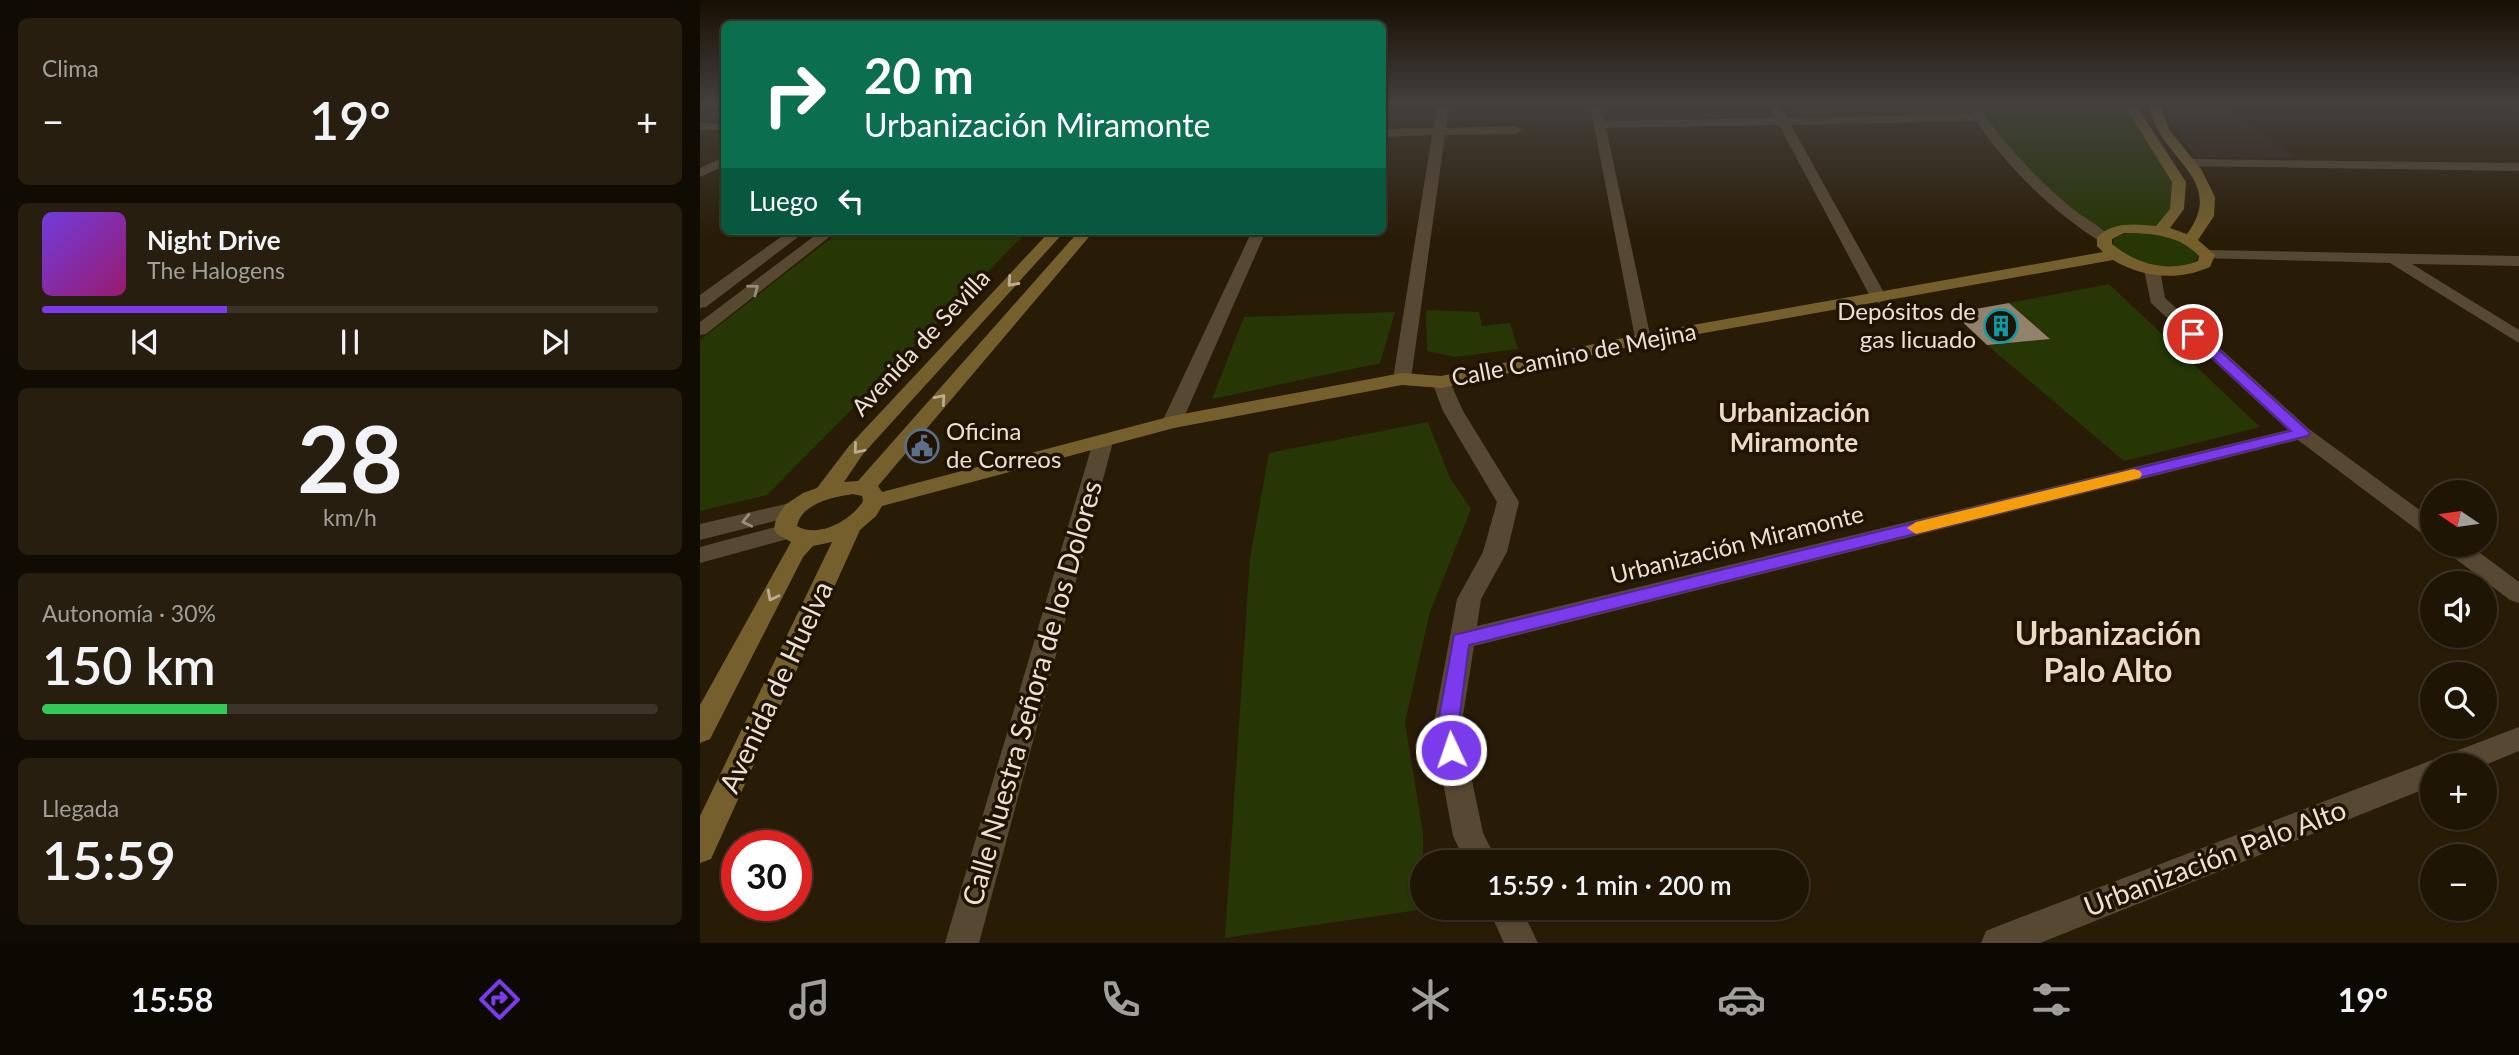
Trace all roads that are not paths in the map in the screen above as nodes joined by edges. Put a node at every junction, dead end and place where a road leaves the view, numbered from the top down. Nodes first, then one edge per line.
1 (1436, 149) edge
2 (1605, 149) edge
3 (1798, 149) edge
4 (2005, 149) edge
5 (2158, 149) edge
6 (2180, 149) edge
7 (721, 162) edge
8 (2190, 163) junction
9 (2519, 167) edge
10 (700, 173) edge
11 (2160, 231) junction
12 (794, 235) edge
13 (825, 235) edge
14 (1054, 235) edge
15 (1084, 235) edge
16 (1257, 235) edge
17 (2190, 241) junction
18 (2109, 246) junction
19 (2207, 255) junction
20 (2394, 259) junction
21 (2519, 261) edge
22 (2152, 270) junction
23 (1879, 298) junction
24 (700, 303) edge
25 (700, 330) edge
26 (2519, 338) edge
27 (1642, 339) junction
28 (1402, 379) junction
29 (1441, 382) junction
30 (1171, 422) junction
31 (2302, 433) junction
32 (1103, 442) junction
33 (825, 492) junction
34 (869, 495) junction
35 (794, 509) junction
36 (2420, 521) edge
37 (851, 525) junction
38 (700, 532) edge
39 (797, 535) junction
40 (700, 555) edge
41 (2470, 557) edge
42 (2519, 593) edge
43 (1460, 640) junction
44 (700, 731) edge
45 (2519, 739) edge
46 (2483, 753) edge
47 (2420, 778) edge
48 (700, 849) edge
49 (1475, 850) edge
50 (1510, 920) edge
51 (962, 943) edge
52 (1521, 943) edge
53 (1998, 943) edge

1 - 28 street
2 - 27 street
3 - 23 street
4 - 18 street
5 - 11 street
6 - 8 street
7 - 10 street
8 - 9 street
8 - 17 street
11 - 17 street, Calle Camino de Mejina
11 - 18 street, Calle Camino de Mejina
12 - 24 street
25 -> 13 street
14 -> 33 street, Avenida de Sevilla
34 -> 15 street, Avenida de Sevilla
16 - 30 street
17 - 19 street
18 - 22 street
18 - 23 street, Calle Camino de Mejina
19 - 20 street
19 - 22 street
20 - 21 street
20 - 26 street
22 - 31 street
23 - 27 street, Calle Camino de Mejina
27 - 29 street, Calle Camino de Mejina
28 - 29 street, Calle Camino de Mejina
28 - 30 street, Calle Camino de Mejina
29 - 43 street
30 - 32 street, Calle Camino de Mejina
31 - 36 street
31 - 43 street, Urbanización Miramonte
32 - 34 street, Calle Camino de Mejina
32 - 51 street, Calle Nuestra Señora de los Dolores
33 - 34 street, Calle Camino de Mejina
33 - 35 street
34 - 37 street, Avenida de Sevilla
35 -> 38 street
35 - 39 street, Avenida de Huelva
37 - 39 street
37 - 48 street, Avenida de Huelva
39 - 40 street
39 -> 44 street, Avenida de Huelva
41 - 42 street
43 - 49 street
45 - 46 street
47 - 53 street, Urbanización Palo Alto
50 - 52 street

